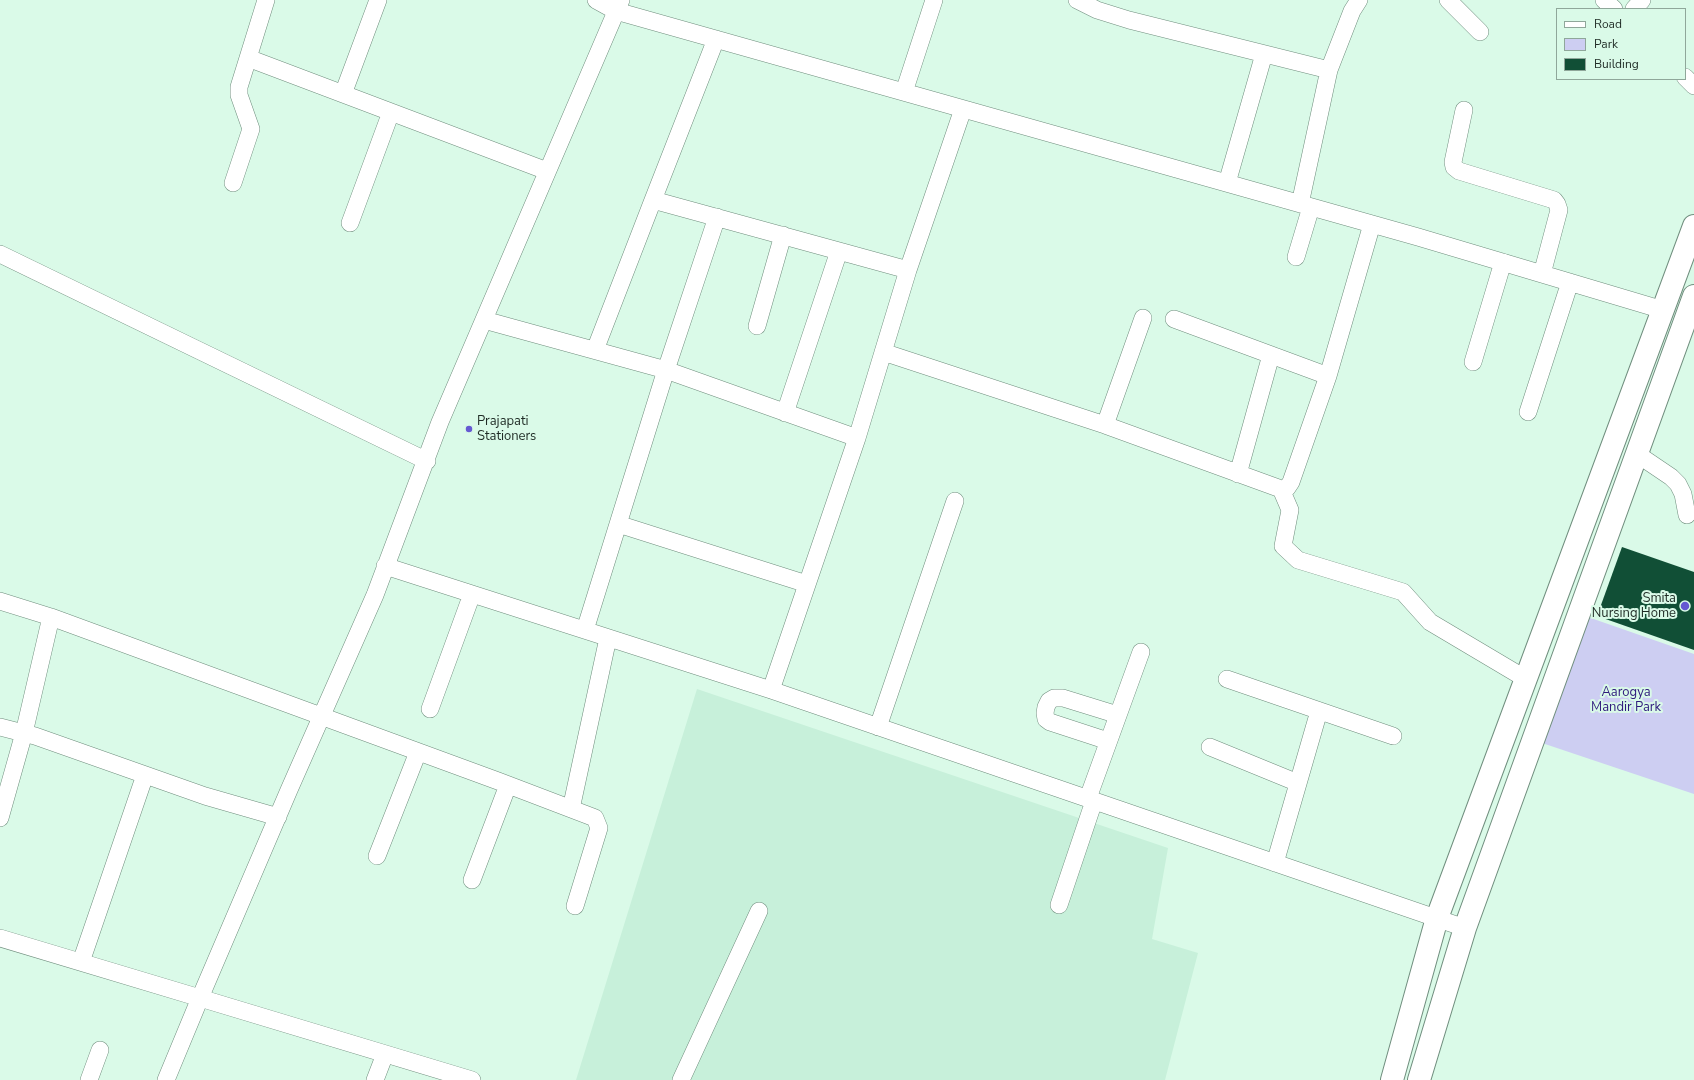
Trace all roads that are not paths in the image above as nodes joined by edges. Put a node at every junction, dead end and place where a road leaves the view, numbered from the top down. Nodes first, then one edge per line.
1 (266, 0) edge
2 (378, 0) edge
3 (596, 0) edge
4 (934, 0) edge
5 (1077, 0) edge
6 (1359, 0) edge
7 (1448, 0) edge
8 (1604, 0) edge
9 (1642, 0) edge
10 (619, 5) edge
11 (1613, 8) edge
12 (1635, 8) edge
13 (1480, 32) dead end
14 (716, 39) junction
15 (1264, 54) junction
16 (248, 58) junction
17 (1329, 70) junction
18 (1686, 78) edge
19 (1694, 86) edge
20 (904, 92) junction
21 (343, 94) junction
22 (963, 109) junction
23 (1464, 110) dead end
24 (391, 112) junction
25 (547, 171) junction
26 (233, 183) dead end
27 (1227, 183) junction
28 (653, 200) junction
29 (1305, 205) junction
30 (717, 217) junction
31 (350, 223) dead end
32 (1372, 224) junction
33 (1694, 226) edge
34 (783, 235) junction
35 (839, 251) junction
36 (0, 254) edge
37 (1296, 257) dead end
38 (1503, 262) junction
39 (908, 270) junction
40 (1542, 274) junction
41 (1570, 282) junction
42 (1694, 296) edge
43 (1663, 310) junction
44 (1143, 318) dead end
45 (1174, 319) dead end
46 (484, 320) junction
47 (757, 326) dead end
48 (595, 350) junction
49 (883, 352) junction
50 (1271, 355) junction
51 (1473, 362) dead end
52 (666, 370) junction
53 (1328, 376) junction
54 (1528, 412) dead end
55 (785, 413) junction
56 (1105, 425) junction
57 (857, 438) junction
58 (1637, 454) junction
59 (427, 461) junction
60 (1238, 474) junction
61 (1281, 489) junction
62 (955, 501) dead end
63 (1687, 515) dead end
64 (618, 524) junction
65 (386, 566) junction
66 (808, 584) junction
67 (472, 594) junction
68 (0, 601) edge
69 (51, 617) junction
70 (585, 630) junction
71 (1542, 637) junction
72 (608, 638) junction
73 (1567, 647) junction
74 (1141, 652) dead end
75 (1227, 679) dead end
76 (1526, 679) junction
77 (771, 690) junction
78 (430, 709) dead end
79 (1319, 711) junction
80 (1118, 715) junction
81 (320, 717) junction
82 (0, 727) edge
83 (878, 727) junction
84 (24, 733) junction
85 (1392, 736) dead end
86 (1108, 741) junction
87 (1210, 747) dead end
88 (418, 752) junction
89 (145, 775) junction
90 (1298, 783) junction
91 (508, 785) junction
92 (1091, 800) junction
93 (571, 809) junction
94 (278, 817) junction
95 (0, 818) edge
96 (377, 856) dead end
97 (1275, 863) junction
98 (472, 880) dead end
99 (1059, 905) dead end
100 (575, 906) dead end
101 (759, 911) dead end
102 (1437, 918) junction
103 (1465, 928) junction
104 (0, 938) edge
105 (81, 962) junction
106 (200, 998) junction
107 (100, 1050) dead end
108 (384, 1054) junction
109 (89, 1080) edge
110 (166, 1080) edge
111 (375, 1080) edge
112 (472, 1080) edge
113 (681, 1080) edge
114 (1392, 1080) edge
115 (1418, 1080) edge

1 - 16 street
2 - 21 street
3 - 10 street
4 - 20 street
5 - 15 street
6 - 17 street
7 - 13 street
8 - 11 street
9 - 12 street
10 - 14 street
10 - 25 street
14 - 20 street
14 - 28 street
15 - 17 street
15 - 27 street
16 - 21 street
16 - 26 street
17 - 29 street
18 - 19 street
20 - 22 street
21 - 24 street
22 - 27 street
22 - 39 street
23 - 40 street
24 - 25 street
24 - 31 street
25 - 46 street
27 - 29 street
28 - 30 street
28 - 48 street
29 - 32 street
29 - 37 street
30 - 34 street
30 - 52 street
32 - 38 street
32 - 53 street
33 - 43 main road
34 - 35 street
34 - 47 street
35 - 39 street
35 - 55 street
36 - 59 street
38 - 40 street
38 - 51 street
39 - 49 street
40 - 41 street
41 - 43 street
41 - 54 street
42 - 58 main road
43 - 71 main road
44 - 56 street
45 - 50 street
46 - 48 street
46 - 59 street
48 - 52 street
49 - 56 street
49 - 57 street
50 - 53 street
50 - 60 street
52 - 55 street
52 - 64 street
53 - 61 street
55 - 57 street
56 - 60 street
57 - 66 street
58 - 63 street
58 - 73 main road
59 - 65 street
60 - 61 street
61 - 76 street
62 - 83 street
64 - 66 street
64 - 70 street
65 - 67 street
65 - 81 street
66 - 77 street
67 - 70 street
67 - 78 street
68 - 69 street
69 - 81 street
69 - 84 street
70 - 72 street
71 - 73 main road
71 - 76 main road
72 - 77 street
72 - 93 street
73 - 103 main road
74 - 80 street
75 - 79 street
76 - 102 main road
77 - 83 street
79 - 85 street
79 - 90 street
80 - 86 street
80 - 86 street
81 - 88 street
81 - 94 street
82 - 84 street
83 - 92 street
84 - 89 street
84 - 95 street
86 - 92 street
87 - 90 street
88 - 91 street
88 - 96 street
89 - 94 street
89 - 105 street
90 - 97 street
91 - 93 street
91 - 98 street
92 - 97 street
92 - 99 street
93 - 100 street
94 - 106 street
97 - 102 street
101 - 113 street
102 - 103 street
102 - 114 main road
103 - 115 main road
104 - 105 street
105 - 106 street
106 - 108 street
106 - 110 street
107 - 109 street
108 - 111 street
108 - 112 street

